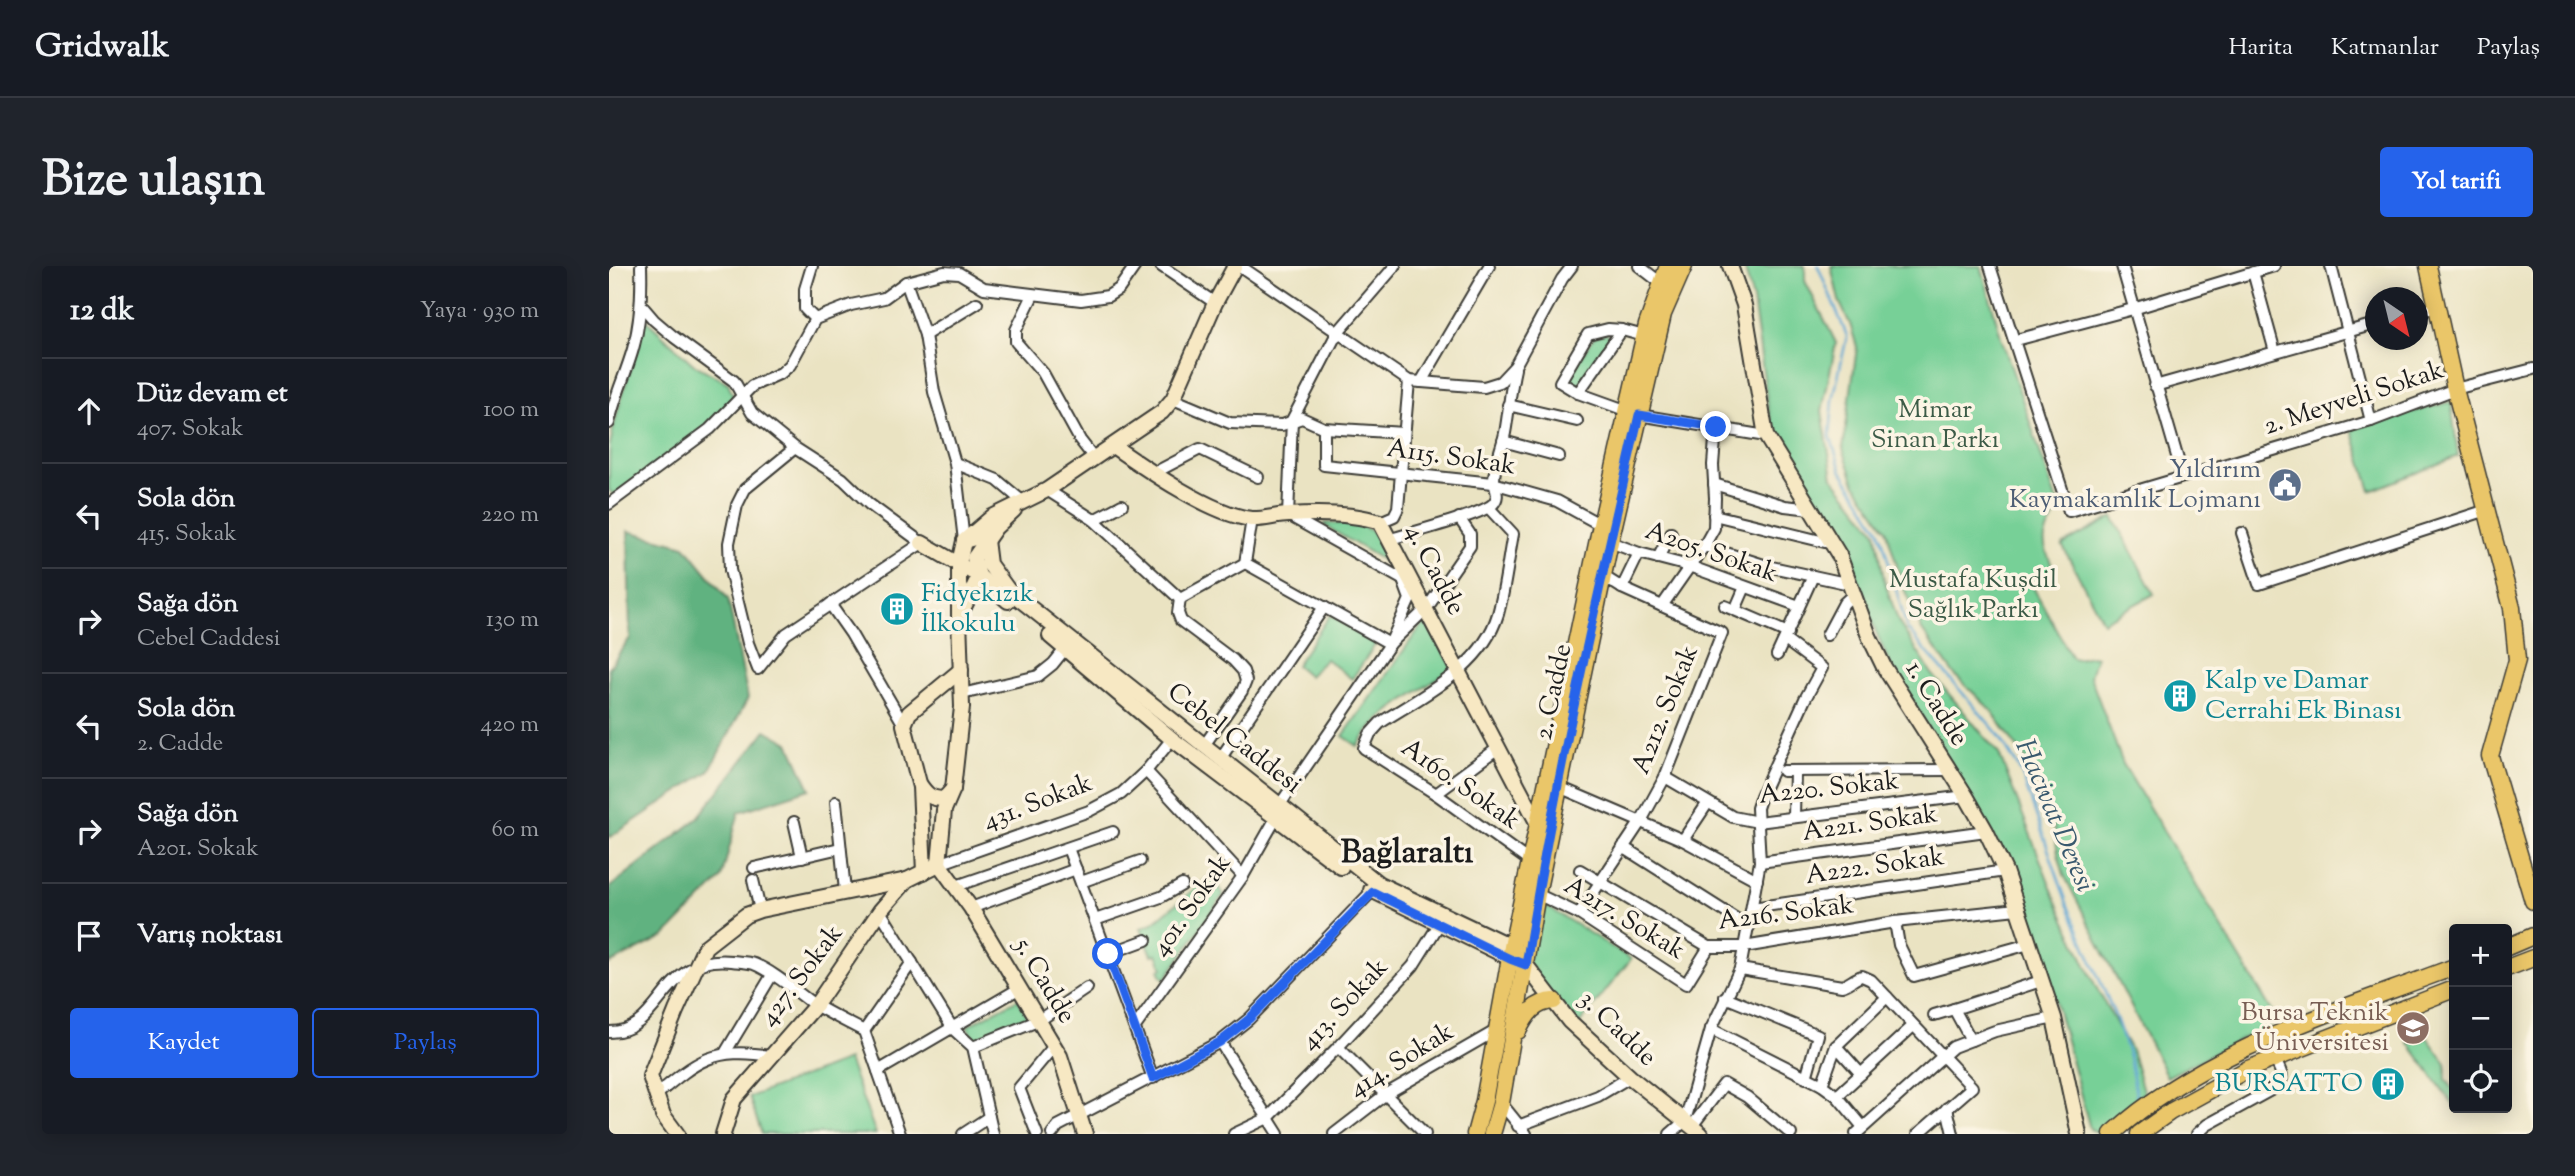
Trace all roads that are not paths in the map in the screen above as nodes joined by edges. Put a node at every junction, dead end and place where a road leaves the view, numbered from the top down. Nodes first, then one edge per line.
1 (641, 266) edge
2 (812, 266) edge
3 (1135, 266) edge
4 (1161, 266) edge
5 (1235, 266) edge
6 (1240, 266) edge
7 (1395, 266) edge
8 (1489, 266) edge
9 (1572, 266) edge
10 (1639, 266) edge
11 (1668, 266) edge
12 (1684, 266) edge
13 (1730, 266) edge
14 (1990, 266) edge
15 (2122, 266) edge
16 (2274, 266) edge
17 (2331, 266) edge
18 (2428, 266) edge
19 (944, 269) edge
20 (2253, 272) junction
21 (906, 282) junction
22 (1661, 284) junction
23 (1033, 295) junction
24 (977, 303) dead end
25 (1215, 303) junction
26 (642, 306) junction
27 (2438, 307) junction
28 (2133, 309) junction
29 (2428, 309) edge
30 (815, 318) junction
31 (2365, 327) edge
32 (1622, 330) junction
33 (2347, 332) junction
34 (1337, 333) junction
35 (925, 335) junction
36 (1644, 336) junction
37 (2015, 340) junction
38 (2275, 352) junction
39 (1515, 366) junction
40 (2533, 369) edge
41 (1409, 381) junction
42 (1421, 382) junction
43 (2155, 386) junction
44 (2455, 389) junction
45 (1578, 393) junction
46 (741, 397) junction
47 (1173, 399) junction
48 (1507, 405) junction
49 (1633, 413) junction
50 (1292, 420) junction
51 (1577, 421) dead end
52 (2371, 421) junction
53 (609, 423) edge
54 (1716, 427) junction
55 (1324, 428) junction
56 (1403, 433) junction
57 (1766, 436) junction
58 (1503, 441) junction
59 (1113, 446) junction
60 (795, 448) junction
61 (1559, 456) dead end
62 (1094, 458) junction
63 (955, 463) junction
64 (1401, 471) junction
65 (1153, 474) junction
66 (1258, 477) dead end
67 (2183, 477) junction
68 (1493, 482) junction
69 (1714, 484) junction
70 (1047, 489) junction
71 (1022, 502) junction
72 (609, 504) edge
73 (1122, 505) dead end
74 (1489, 508) junction
75 (1811, 509) junction
76 (2487, 510) junction
77 (1289, 515) junction
78 (1714, 515) junction
79 (1459, 518) junction
80 (1252, 519) junction
81 (1094, 520) junction
82 (1380, 522) junction
83 (1601, 525) junction
84 (1671, 533) dead end
85 (2242, 533) dead end
86 (1391, 539) junction
87 (986, 540) junction
88 (964, 541) junction
89 (1610, 542) junction
90 (922, 543) junction
91 (1833, 544) junction
92 (1704, 546) junction
93 (1639, 553) junction
94 (1658, 558) junction
95 (959, 563) junction
96 (1245, 563) junction
97 (1689, 566) junction
98 (979, 576) junction
99 (1603, 576) junction
100 (1814, 576) junction
101 (1745, 587) junction
102 (1622, 588) junction
103 (1410, 589) junction
104 (1852, 589) junction
105 (1180, 599) junction
106 (830, 604) junction
107 (1663, 606) junction
108 (1799, 606) junction
109 (1324, 607) junction
110 (1427, 608) junction
111 (958, 618) junction
112 (1827, 635) dead end
113 (1787, 636) junction
114 (1390, 644) junction
115 (1065, 649) junction
116 (1777, 655) dead end
117 (961, 670) junction
118 (1460, 671) junction
119 (962, 694) junction
120 (904, 724) junction
121 (1172, 739) junction
122 (1499, 748) junction
123 (1209, 755) junction
124 (1949, 770) junction
125 (1146, 771) junction
126 (1665, 777) junction
127 (920, 785) junction
128 (1559, 787) junction
129 (953, 789) junction
130 (1436, 794) junction
131 (1966, 796) junction
132 (836, 802) dead end
133 (1707, 804) junction
134 (1278, 812) junction
135 (1794, 817) junction
136 (1641, 821) junction
137 (794, 822) dead end
138 (1758, 822) junction
139 (1538, 824) junction
140 (1986, 831) junction
141 (1113, 832) dead end
142 (1683, 839) junction
143 (1623, 847) junction
144 (840, 848) junction
145 (1068, 848) junction
146 (2521, 856) junction
147 (802, 857) junction
148 (1140, 861) dead end
149 (1529, 861) junction
150 (1760, 862) junction
151 (939, 864) junction
152 (754, 868) dead end
153 (1076, 869) junction
154 (1580, 870) dead end
155 (924, 872) junction
156 (2005, 872) junction
157 (1243, 876) junction
158 (753, 880) dead end
159 (907, 880) junction
160 (1757, 880) junction
161 (1600, 881) junction
162 (1081, 883) junction
163 (2533, 883) edge
164 (1182, 885) dead end
165 (957, 886) junction
166 (1376, 888) junction
167 (845, 891) junction
168 (1537, 894) junction
169 (2533, 901) edge
170 (971, 908) junction
171 (1752, 908) junction
172 (2017, 909) junction
173 (760, 910) junction
174 (880, 911) junction
175 (1579, 914) junction
176 (1095, 920) junction
177 (1442, 920) junction
178 (1895, 922) junction
179 (1517, 927) junction
180 (1749, 927) junction
181 (1488, 936) junction
182 (2533, 936) edge
183 (1146, 940) dead end
184 (2029, 944) junction
185 (2512, 945) edge
186 (1709, 947) junction
187 (1744, 947) junction
188 (1511, 953) junction
189 (1108, 954) junction
190 (2533, 958) edge
191 (912, 962) junction
192 (697, 964) junction
193 (1526, 965) junction
194 (2512, 966) edge
195 (1740, 969) junction
196 (2449, 969) edge
197 (772, 975) junction
198 (2041, 981) junction
199 (1020, 988) junction
200 (1087, 988) dead end
201 (2449, 991) edge
202 (1725, 997) junction
203 (1887, 998) junction
204 (1554, 1001) junction
205 (816, 1005) junction
206 (1954, 1009) junction
207 (1934, 1015) dead end
208 (2054, 1018) junction
209 (2318, 1019) junction
210 (1040, 1020) junction
211 (1913, 1026) junction
212 (1135, 1027) junction
213 (953, 1029) junction
214 (1711, 1029) junction
215 (1497, 1030) junction
216 (864, 1031) junction
217 (609, 1032) edge
218 (1971, 1040) junction
219 (1220, 1042) junction
220 (1512, 1043) junction
221 (1054, 1046) junction
222 (1338, 1046) junction
223 (1836, 1046) junction
224 (973, 1047) junction
225 (725, 1053) junction
226 (1943, 1055) junction
227 (771, 1056) junction
228 (2274, 1058) junction
229 (2248, 1069) junction
230 (878, 1071) junction
231 (1861, 1074) junction
232 (1630, 1077) junction
233 (1153, 1078) junction
234 (1806, 1078) junction
235 (1822, 1085) junction
236 (1386, 1094) junction
237 (655, 1096) junction
238 (1837, 1097) junction
239 (1501, 1103) junction
240 (1948, 1108) junction
241 (1079, 1116) junction
242 (989, 1117) junction
243 (1268, 1118) junction
244 (1693, 1127) edge
245 (1522, 1130) edge
246 (1860, 1131) edge
247 (670, 1132) edge
248 (723, 1134) edge
249 (900, 1134) edge
250 (963, 1134) edge
251 (993, 1134) edge
252 (1037, 1134) edge
253 (1052, 1134) edge
254 (1085, 1134) edge
255 (1234, 1134) edge
256 (1277, 1134) edge
257 (1334, 1134) edge
258 (1425, 1134) edge
259 (1475, 1134) edge
260 (1492, 1134) edge
261 (1670, 1134) edge
262 (1791, 1134) edge
263 (1918, 1134) edge
264 (1953, 1134) edge
265 (2079, 1134) edge
266 (2112, 1134) edge
267 (2139, 1134) edge
268 (2197, 1134) edge

1 - 26 street
2 - 30 street
3 - 23 street
4 - 25 street
5 - 25 main road
6 - 34 street
7 - 34 street
8 - 42 street
9 - 39 street
10 - 22 street
11 - 22 main road, 2. Cadde
12 - 49 main road, 2. Cadde
13 - 57 main road, 1. Cadde
14 - 37 street
15 - 28 street
16 - 20 street
17 - 33 street
18 - 27 main road
19 - 21 street
19 - 23 street
20 - 28 street
20 - 38 street
21 - 30 street
21 - 35 street
22 - 36 main road, 2. Cadde
23 - 62 street
24 - 35 street
25 - 47 main road
26 - 46 street
26 - 53 street
27 - 29 street
27 - 44 main road
28 - 37 street
28 - 43 street
30 - 46 street
31 - 33 street
32 - 36 street
32 - 45 street
32 - 45 street
33 - 38 street
33 - 52 street
34 - 41 street
34 - 50 street
35 - 63 street
36 - 49 main road, 2. Cadde
37 - 67 street, 2. Meyveli Sokak
38 - 43 street
39 - 42 street
39 - 48 street
40 - 44 street, 2. Meyveli Sokak
41 - 42 street
41 - 56 street
43 - 67 street
44 - 52 street, 2. Meyveli Sokak
44 - 76 main road
45 - 49 street
46 - 60 street
46 - 72 street
47 - 50 street
47 - 59 main road
48 - 51 street
48 - 58 street
49 - 54 street
49 - 83 main road, 2. Cadde
49 - 89 main road, 2. Cadde
50 - 55 street
50 - 77 street
52 - 67 street, 2. Meyveli Sokak
54 - 57 street
54 - 69 street
55 - 56 street
55 - 64 street, A115. Sokak
56 - 64 street
57 - 75 main road, 1. Cadde
58 - 61 street
58 - 68 street
59 - 62 main road
59 - 65 main road, 4. Cadde
60 - 90 street
60 - 106 street
62 - 70 main road
63 - 71 street
63 - 88 street
64 - 68 street, A115. Sokak
64 - 82 street
65 - 66 street
65 - 80 main road, 4. Cadde
68 - 74 street
68 - 83 street, A115. Sokak
69 - 75 street
69 - 78 street
70 - 71 main road
70 - 81 street
71 - 87 main road
71 - 88 main road
73 - 81 street
74 - 79 street
74 - 118 street
75 - 91 main road, 1. Cadde
76 - 85 street
76 - 146 main road
77 - 80 main road, 4. Cadde
77 - 82 main road, 4. Cadde
77 - 103 street
78 - 91 street
78 - 92 street
79 - 86 street
79 - 110 street
80 - 96 street
81 - 105 street
82 - 86 main road, 4. Cadde
83 - 139 main road, 2. Cadde
84 - 94 street
86 - 103 main road, 4. Cadde
87 - 88 main road
87 - 98 main road
87 - 123 main road, Cebel Caddesi
88 - 95 main road
89 - 93 street, A205. Sokak
89 - 99 main road, 2. Cadde
90 - 95 main road, Cebel Caddesi
90 - 106 street
91 - 104 main road, 1. Cadde
92 - 97 street
92 - 100 street
93 - 94 street, A205. Sokak
93 - 102 street
94 - 97 street, A205. Sokak
95 - 98 main road, Cebel Caddesi
95 - 111 main road
96 - 105 street
96 - 109 street
97 - 101 street, A205. Sokak
97 - 107 street
98 - 111 main road
98 - 115 main road, Cebel Caddesi
99 - 102 street, A212. Sokak
99 - 128 main road, 2. Cadde
100 - 104 street
100 - 108 street
101 - 108 street, A205. Sokak
101 - 113 street
102 - 107 street, A212. Sokak
103 - 110 main road, 4. Cadde
103 - 114 street
104 - 112 street
104 - 124 main road, 1. Cadde
105 - 123 street
106 - 120 street
107 - 126 street, A212. Sokak
108 - 113 street
109 - 114 street
109 - 123 street
110 - 114 street
110 - 118 main road, 4. Cadde
111 - 117 main road
113 - 116 street
113 - 138 street
114 - 134 street, 401. Sokak
115 - 119 street
115 - 121 main road, Cebel Caddesi
117 - 119 main road
117 - 120 main road
118 - 122 main road, 4. Cadde
118 - 130 street, A160. Sokak
119 - 129 main road
120 - 127 main road
121 - 123 main road, Cebel Caddesi
121 - 125 street, 431. Sokak
122 - 130 street
122 - 139 main road, 4. Cadde
123 - 134 main road, Cebel Caddesi
124 - 131 main road, 1. Cadde
124 - 135 street
125 - 151 street, 431. Sokak
125 - 157 street
126 - 133 street, A220. Sokak
126 - 136 street, A212. Sokak
127 - 129 main road
127 - 155 main road
128 - 136 street
128 - 168 main road, 2. Cadde
129 - 151 main road
130 - 149 street, A160. Sokak
131 - 135 street, A220. Sokak
131 - 140 main road, 1. Cadde
132 - 144 street
133 - 138 street, A220. Sokak
133 - 142 street
134 - 157 street, 401. Sokak
134 - 166 main road, Cebel Caddesi
135 - 138 street, A220. Sokak
136 - 142 street
136 - 143 street, A212. Sokak
137 - 147 street
138 - 150 street
139 - 149 main road, 2. Cadde
140 - 150 street, A221. Sokak
140 - 156 main road, 1. Cadde
141 - 145 street
142 - 160 street
143 - 161 street, A212. Sokak
143 - 180 street
144 - 147 street
144 - 167 street
145 - 153 street
145 - 165 street
146 - 163 main road
146 - 169 main road
147 - 152 street
148 - 162 street
149 - 179 main road, 2. Cadde
150 - 160 street
151 - 155 main road, 427. Sokak
151 - 165 main road, 5. Cadde
153 - 162 street
153 - 170 street
154 - 161 street, A216. Sokak
155 - 159 main road, 427. Sokak
156 - 171 street, A222. Sokak
156 - 172 main road, 1. Cadde
157 - 212 street, 401. Sokak
158 - 173 street
159 - 167 main road
159 - 174 main road, 427. Sokak
160 - 171 street
161 - 175 street, A212. Sokak
161 - 186 street, A216. Sokak
162 - 176 street
164 - 176 street
165 - 170 main road, 5. Cadde
166 - 177 main road, Cebel Caddesi
166 - 219 street
167 - 173 main road
168 - 175 street, A217. Sokak
168 - 193 main road, 2. Cadde
170 - 199 main road, 5. Cadde
171 - 180 street
172 - 178 street, A216. Sokak
172 - 184 main road, 1. Cadde
173 - 192 main road
174 - 191 street
174 - 205 main road, 427. Sokak
175 - 186 street, A217. Sokak
176 - 189 street
177 - 181 main road, Cebel Caddesi
177 - 188 main road, Cebel Caddesi
177 - 222 street, 413. Sokak
178 - 184 street
178 - 187 street, A216. Sokak
179 - 181 main road
179 - 188 main road, 2. Cadde
180 - 187 street
181 - 188 main road, Cebel Caddesi
182 - 185 main road
183 - 189 street
184 - 198 main road, 1. Cadde
186 - 187 street, A216. Sokak
187 - 195 street
188 - 193 main road, 3. Cadde
188 - 215 main road, 2. Cadde
189 - 212 street
190 - 194 main road
191 - 213 street
191 - 216 street
192 - 197 street
192 - 217 street
192 - 237 main road
193 - 204 main road, 3. Cadde
193 - 220 main road, 2. Cadde
195 - 202 street
195 - 203 street
196 - 209 main road
197 - 205 street
197 - 225 street
198 - 206 street
198 - 208 main road, 1. Cadde
199 - 210 main road, 5. Cadde
199 - 213 street
200 - 210 street
201 - 228 main road
202 - 214 street
202 - 234 street
203 - 211 street
203 - 223 street
204 - 220 main road
204 - 232 main road, 3. Cadde
205 - 216 street
205 - 227 main road, 427. Sokak
206 - 207 street
206 - 218 street
208 - 218 street
208 - 265 main road, 1. Cadde
209 - 229 main road
209 - 266 main road
210 - 221 main road, 5. Cadde
210 - 224 street
211 - 226 street
211 - 231 street
212 - 233 street
213 - 224 street
213 - 230 street
214 - 234 street
214 - 244 street
215 - 236 street, 414. Sokak
215 - 259 main road, 2. Cadde
216 - 230 street
218 - 226 street
219 - 233 street
219 - 243 street
220 - 239 main road, 2. Cadde
221 - 241 main road, 5. Cadde
221 - 252 street
222 - 236 street
222 - 243 street, 413. Sokak
223 - 231 street
223 - 235 street
224 - 242 street
225 - 227 street
225 - 237 street
226 - 240 street
226 - 246 street
227 - 248 main road, 427. Sokak
228 - 229 main road
228 - 268 street
229 - 267 main road
230 - 249 street
231 - 238 street
232 - 244 main road, 3. Cadde
232 - 245 street
233 - 241 street
234 - 235 street
235 - 238 street
236 - 257 street, 414. Sokak
236 - 258 street
237 - 247 main road
238 - 246 street
239 - 245 street
239 - 260 main road, 2. Cadde
240 - 263 street
240 - 264 street
241 - 253 street
241 - 254 main road, 5. Cadde
242 - 250 street
242 - 251 street
243 - 255 street
243 - 256 street
244 - 261 street
244 - 262 street

